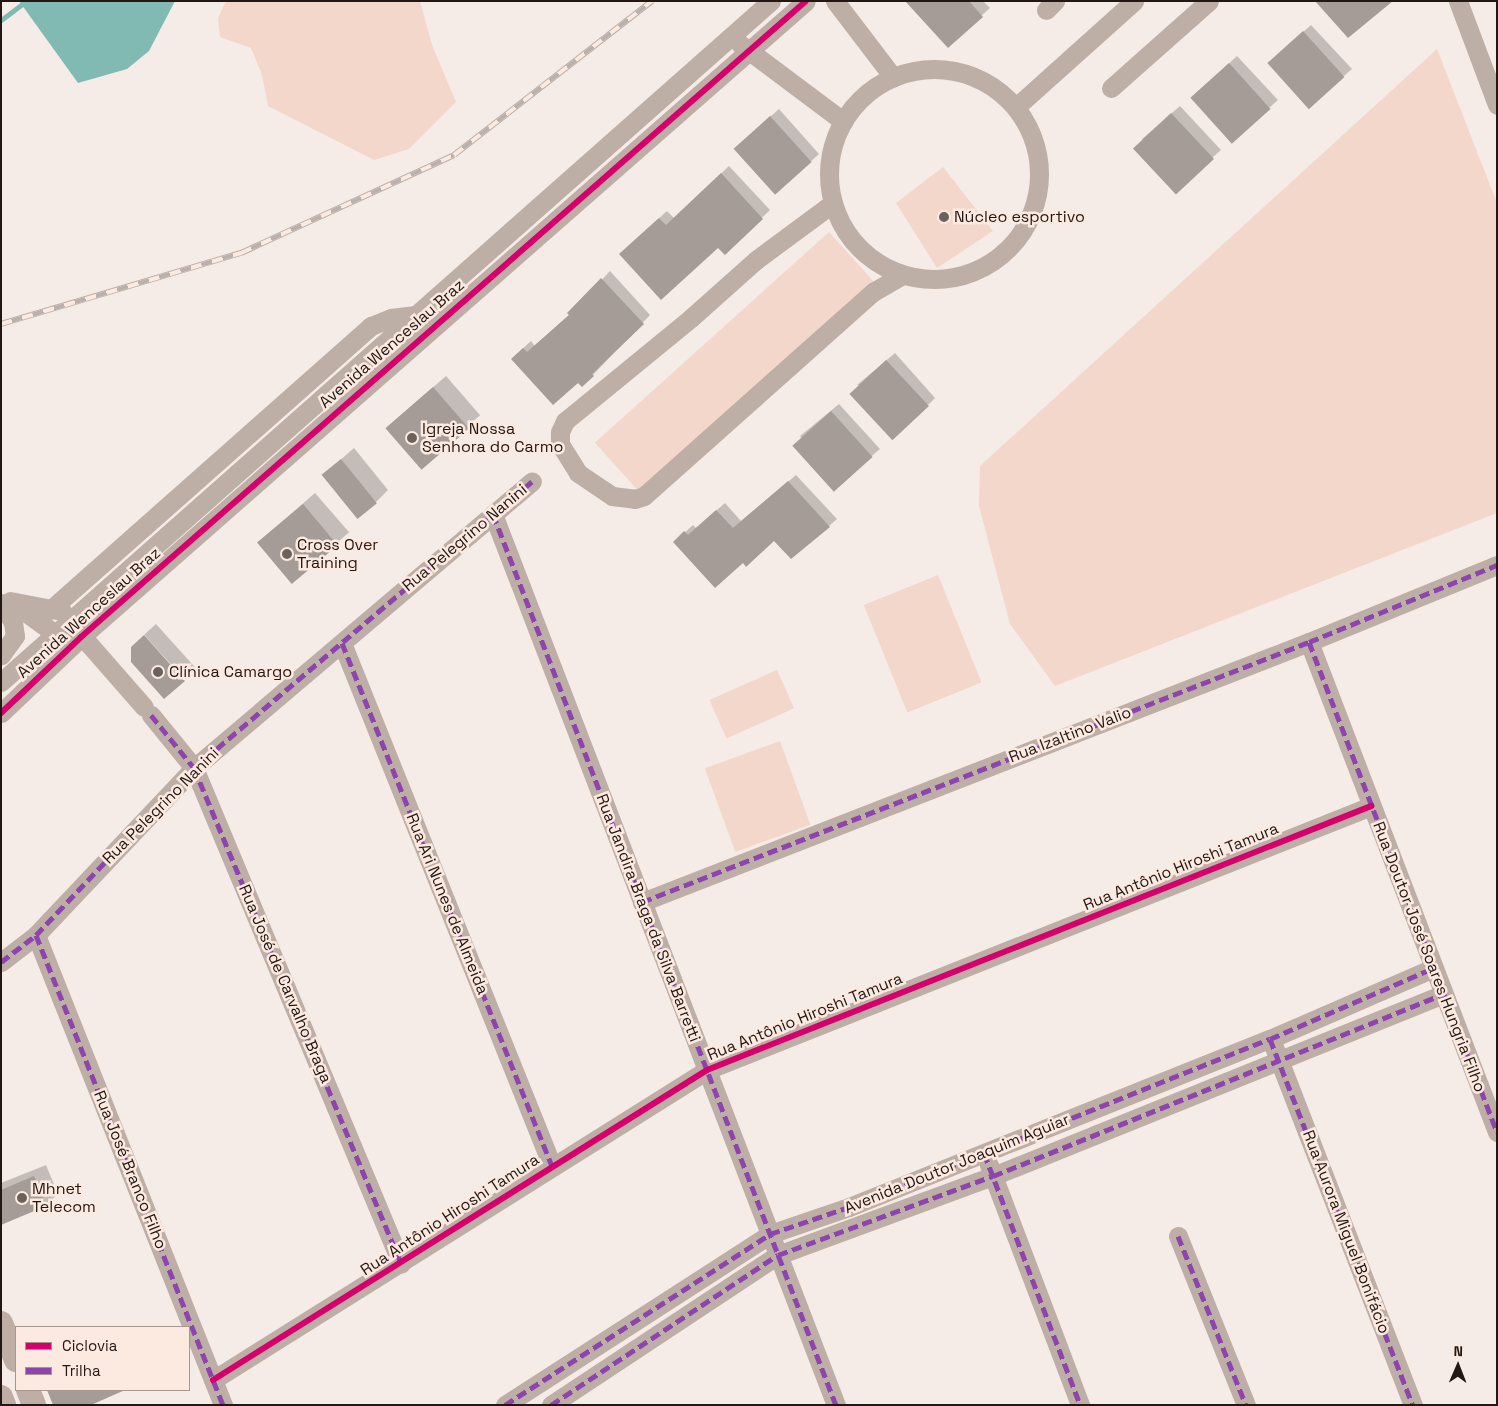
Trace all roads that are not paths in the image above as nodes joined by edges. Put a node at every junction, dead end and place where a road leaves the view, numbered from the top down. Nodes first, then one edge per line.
1 (771, 1) edge
2 (806, 1) edge
3 (835, 1) edge
4 (1134, 1) edge
5 (1209, 1) edge
6 (1458, 1) edge
7 (729, 36) junction
8 (750, 52) junction
9 (893, 77) junction
10 (1110, 88) dead end
11 (1497, 105) edge
12 (1016, 107) junction
13 (843, 121) junction
14 (833, 203) junction
15 (496, 244) junction
16 (510, 259) junction
17 (903, 275) junction
18 (414, 316) junction
19 (532, 481) dead end
20 (493, 514) junction
21 (1497, 565) edge
22 (4, 599) edge
23 (87, 605) junction
24 (50, 610) junction
25 (61, 627) junction
26 (81, 636) junction
27 (1308, 642) junction
28 (342, 643) junction
29 (7, 649) edge
30 (16, 668) junction
31 (1, 682) edge
32 (1, 713) edge
33 (194, 768) junction
34 (1371, 806) junction
35 (642, 902) junction
36 (36, 935) junction
37 (1, 962) edge
38 (1432, 968) junction
39 (1442, 995) junction
40 (1270, 1039) junction
41 (1279, 1059) junction
42 (707, 1070) junction
43 (1497, 1132) edge
44 (984, 1153) junction
45 (552, 1166) junction
46 (993, 1176) junction
47 (770, 1234) junction
48 (1178, 1236) dead end
49 (778, 1255) junction
50 (401, 1263) junction
51 (1, 1323) edge
52 (15, 1358) edge
53 (213, 1380) junction
54 (28, 1391) edge
55 (1, 1398) edge
56 (4, 1405) edge
57 (34, 1405) edge
58 (223, 1405) edge
59 (505, 1405) edge
60 (551, 1405) edge
61 (836, 1405) edge
62 (1080, 1405) edge
63 (1246, 1405) edge
64 (1413, 1405) edge

1 - 7 street, Avenida Wenceslau Braz
2 - 8 street, Avenida Wenceslau Braz
3 - 9 street
4 - 12 street
5 - 10 street
6 - 11 street
7 - 8 street
7 - 15 street, Avenida Wenceslau Braz
8 - 13 street
8 - 16 street, Avenida Wenceslau Braz
9 - 12 street
9 - 13 street
12 - 17 street
13 - 14 street
14 - 17 street
14 - 17 street
15 - 16 street
15 - 18 street, Avenida Wenceslau Braz
16 - 26 street, Avenida Wenceslau Braz
18 - 23 street, Avenida Wenceslau Braz
18 - 24 street
19 - 20 street, Rua Pelegrino Nanini
20 - 28 street, Rua Pelegrino Nanini
20 - 35 street, Rua Jandira Braga da Silva Barretti
21 - 27 street, Rua Izaltino Valio
22 - 24 street
22 - 25 street, Rua José de Carvalho Braga
22 - 29 street
23 - 24 street
23 - 25 street, Avenida Wenceslau Braz
25 - 26 street, Rua José de Carvalho Braga
25 - 30 street, Avenida Wenceslau Braz
26 - 32 street, Avenida Wenceslau Braz
26 - 33 street, Rua José de Carvalho Braga
27 - 34 street, Rua Doutor José Soares Hungria Filho
27 - 35 street, Rua Izaltino Valio
28 - 33 street, Rua Pelegrino Nanini
28 - 45 street, Rua Ari Nunes de Almeida
29 - 30 street
30 - 31 street, Avenida Wenceslau Braz
33 - 36 street, Rua Pelegrino Nanini
33 - 50 street, Rua José de Carvalho Braga
34 - 38 street, Rua Doutor José Soares Hungria Filho
34 - 42 street, Rua Antônio Hiroshi Tamura
35 - 42 street, Rua Jandira Braga da Silva Barretti
36 - 37 street, Rua Pelegrino Nanini
36 - 53 street, Rua José Branco Filho
38 - 39 street, Rua Doutor José Soares Hungria Filho
38 - 40 street, Avenida Doutor Joaquim Aguiar
39 - 41 street, Avenida Doutor Joaquim Aguiar
39 - 43 street, Rua Doutor José Soares Hungria Filho
40 - 41 street, Rua Aurora Miguel Bonifácio
40 - 44 street, Avenida Doutor Joaquim Aguiar
41 - 46 street, Avenida Doutor Joaquim Aguiar
41 - 64 street, Rua Aurora Miguel Bonifácio
42 - 45 street, Rua Antônio Hiroshi Tamura
42 - 47 street, Rua Jandira Braga da Silva Barretti
44 - 46 street
44 - 47 street, Avenida Doutor Joaquim Aguiar
45 - 50 street, Rua Antônio Hiroshi Tamura
46 - 49 street, Avenida Doutor Joaquim Aguiar
46 - 62 street
47 - 49 street, Rua Jandira Braga da Silva Barretti
47 - 59 street, Avenida Doutor Joaquim Aguiar
48 - 63 street
49 - 60 street, Avenida Doutor Joaquim Aguiar
49 - 61 street, Rua Jandira Braga da Silva Barretti
50 - 53 street, Rua Antônio Hiroshi Tamura
51 - 52 main road
53 - 58 street, Rua José Branco Filho
54 - 57 main road
55 - 56 main road

